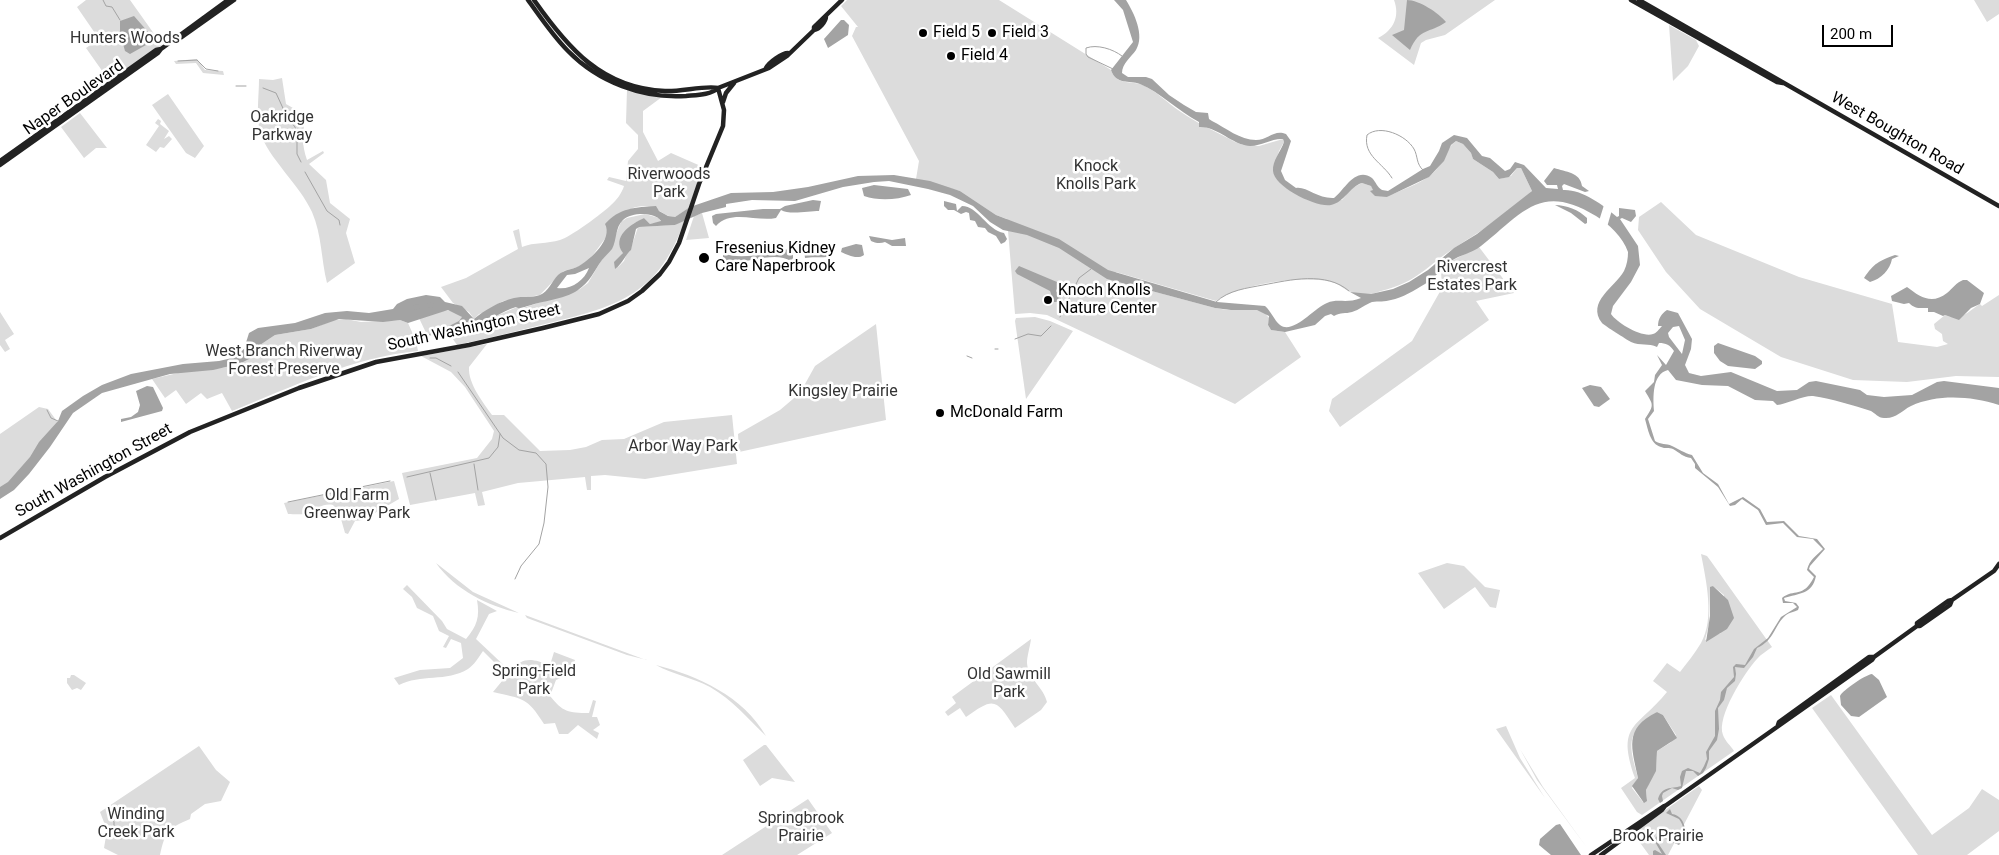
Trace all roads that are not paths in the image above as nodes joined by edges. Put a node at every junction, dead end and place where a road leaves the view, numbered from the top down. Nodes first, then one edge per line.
1 (228, 0) edge
2 (234, 0) edge
3 (528, 0) edge
4 (534, 0) edge
5 (842, 0) edge
6 (1631, 0) edge
7 (1639, 0) edge
8 (176, 39) junction
9 (160, 49) junction
10 (735, 82) junction
11 (1783, 83) junction
12 (718, 88) junction
13 (723, 106) junction
14 (0, 161) edge
15 (0, 166) edge
16 (1999, 206) edge
17 (0, 538) edge
18 (1999, 564) edge
19 (1996, 570) edge
20 (1665, 806) junction
21 (1594, 854) edge
22 (1601, 855) edge

1 - 8 main road, Naper Boulevard
2 - 8 main road, Naper Boulevard
3 - 12 main road
4 - 12 main road
5 - 10 main road
6 - 11 main road, West Boughton Road
7 - 11 main road, West Boughton Road
8 - 9 main road, Naper Boulevard
9 - 14 main road, Naper Boulevard
9 - 15 main road, Naper Boulevard
10 - 12 main road
10 - 13 main road
11 - 16 main road, West Boughton Road
12 - 13 main road, South Washington Street
13 - 17 main road, South Washington Street
18 - 19 main road
19 - 20 main road
20 - 21 main road
20 - 22 main road

